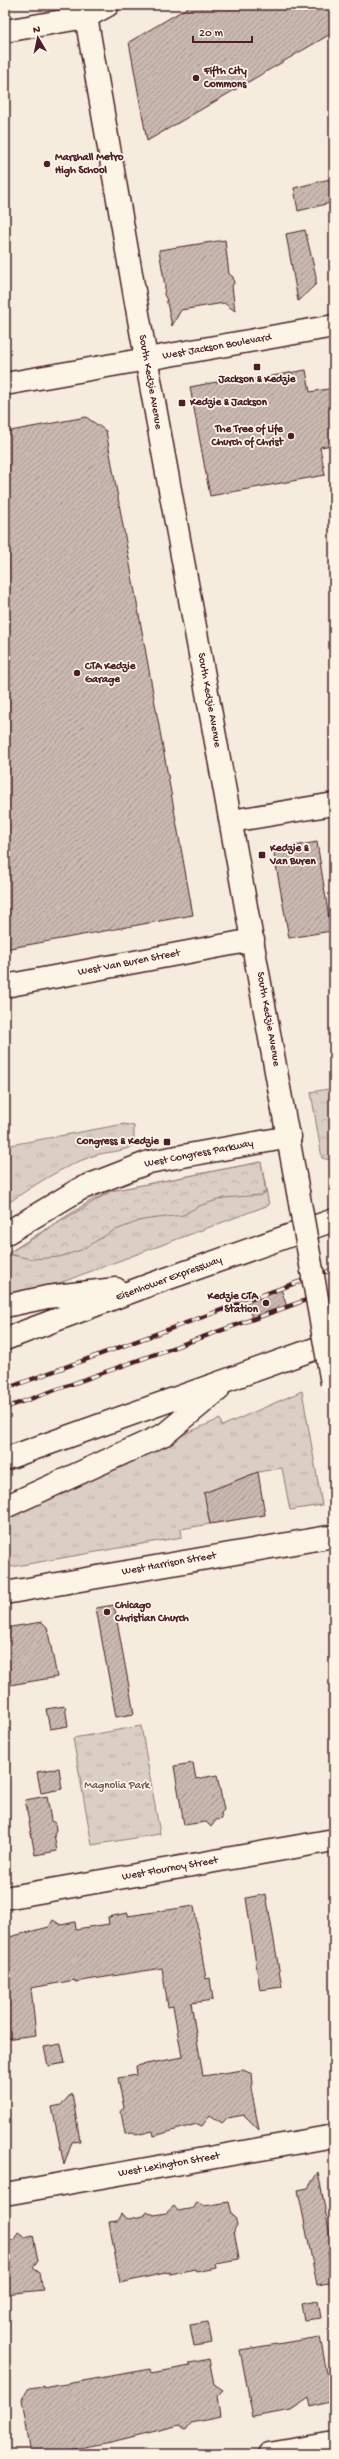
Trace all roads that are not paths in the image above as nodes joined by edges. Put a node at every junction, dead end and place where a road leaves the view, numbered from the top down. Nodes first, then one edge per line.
1 (108, 5) edge
2 (85, 11) edge
3 (5, 31) edge
4 (334, 326) edge
5 (146, 359) junction
6 (5, 384) edge
7 (334, 804) edge
8 (231, 821) junction
9 (253, 940) junction
10 (5, 986) edge
11 (290, 1136) junction
12 (334, 1220) edge
13 (5, 1234) edge
14 (149, 1285) junction
15 (5, 1306) edge
16 (5, 1339) edge
17 (334, 1342) edge
18 (230, 1381) junction
19 (333, 1389) edge
20 (5, 1459) edge
21 (5, 1507) edge
22 (334, 1536) edge
23 (5, 1593) edge
24 (334, 1840) edge
25 (5, 1898) edge
26 (334, 2136) edge
27 (5, 2194) edge
28 (334, 2443) edge
29 (270, 2454) edge

1 - 2 main road
2 - 3 main road
2 - 5 main road, South Kedzie Avenue
4 - 5 main road, West Jackson Boulevard
5 - 6 main road, West Jackson Boulevard
5 - 8 main road, South Kedzie Avenue
7 - 8 main road
8 - 9 main road, South Kedzie Avenue
9 - 10 main road, West Van Buren Street
9 - 11 main road, South Kedzie Avenue
11 - 13 main road, West Congress Parkway
11 - 19 main road, South Kedzie Avenue, bridge
12 - 14 main road, Eisenhower Expressway
14 - 15 main road
14 - 16 main road, Eisenhower Expressway
17 - 18 main road
18 - 20 main road
18 - 21 main road
22 - 23 main road, West Harrison Street
24 - 25 main road, West Flournoy Street
26 - 27 main road, West Lexington Street
28 - 29 main road

